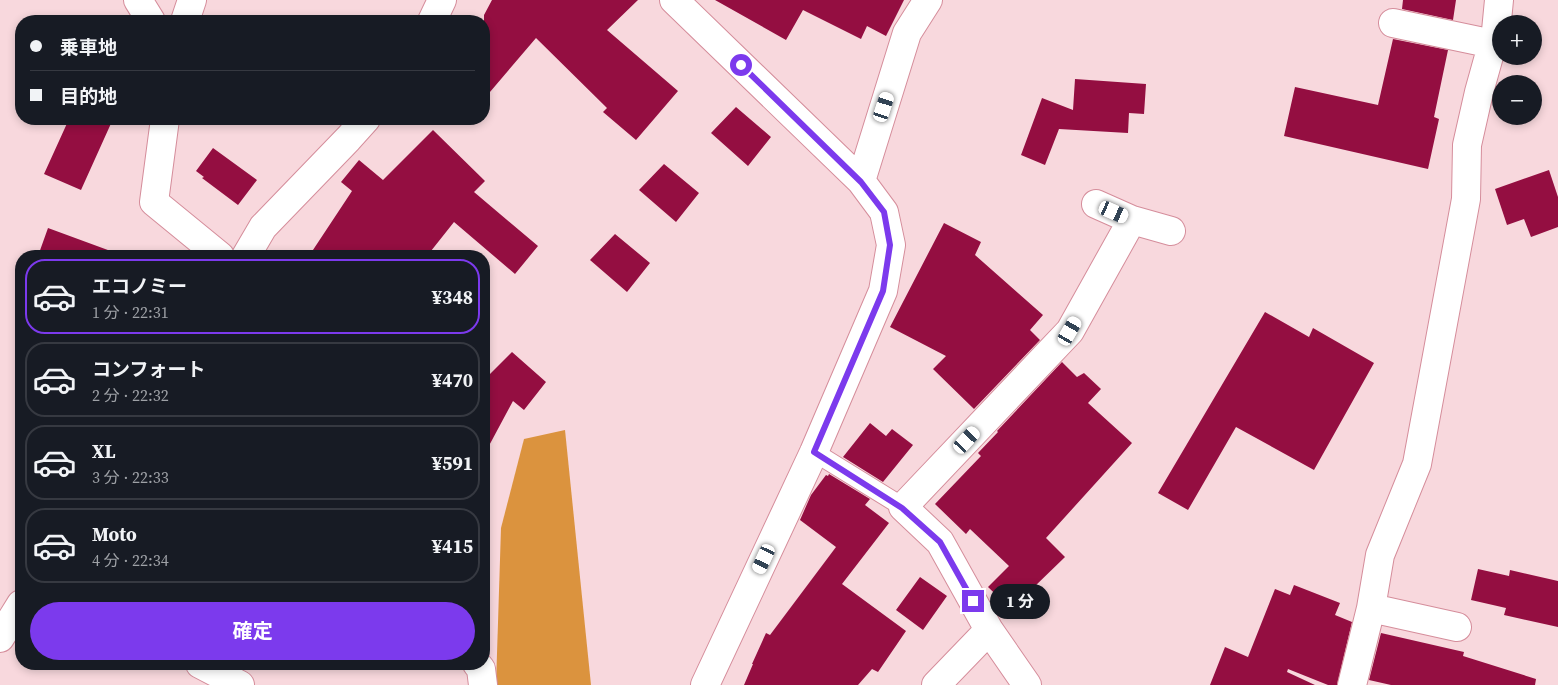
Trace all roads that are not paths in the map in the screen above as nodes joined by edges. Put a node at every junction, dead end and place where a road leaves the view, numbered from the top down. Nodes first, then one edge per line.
1 (138, 0) edge
2 (192, 0) edge
3 (442, 0) edge
4 (674, 0) edge
5 (928, 0) edge
6 (1499, 0) edge
7 (147, 15) edge
8 (187, 15) edge
9 (435, 15) edge
10 (1498, 15) edge
11 (1393, 22) dead end
12 (1492, 44) edge
13 (1492, 48) edge
14 (164, 125) edge
15 (360, 125) edge
16 (861, 182) junction
17 (1096, 204) dead end
18 (1132, 220) junction
19 (1171, 231) dead end
20 (213, 250) edge
21 (250, 250) edge
22 (814, 452) junction
23 (902, 508) junction
24 (1371, 608) junction
25 (15, 614) edge
26 (1458, 627) dead end
27 (989, 630) junction
28 (0, 638) edge
29 (211, 670) edge
30 (481, 670) edge
31 (240, 685) edge
32 (483, 685) edge
33 (705, 685) edge
34 (936, 685) edge
35 (1027, 685) edge
36 (1352, 685) edge

1 - 7 street
2 - 8 street
3 - 9 street
4 - 16 street
5 - 16 street
6 - 10 street
11 - 12 street
13 - 24 street
14 - 20 street
15 - 21 street
16 - 22 street
17 - 18 street
18 - 19 street
18 - 23 street
22 - 23 lane
22 - 33 street
23 - 27 street
24 - 26 street
24 - 36 street
25 - 28 street
27 - 34 street
27 - 35 street
29 - 31 street
30 - 32 street

